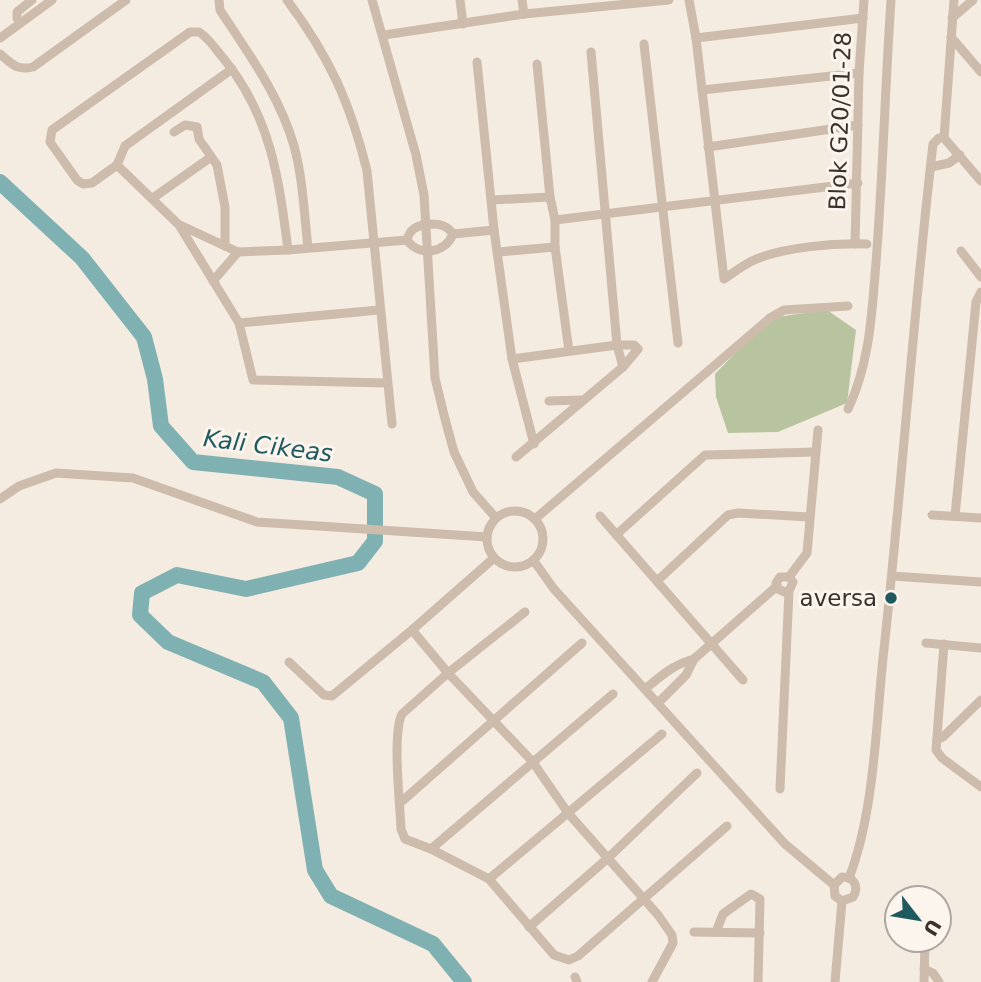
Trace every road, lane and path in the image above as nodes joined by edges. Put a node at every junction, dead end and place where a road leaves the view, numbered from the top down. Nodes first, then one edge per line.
1 (32, 0) edge
2 (52, 0) edge
3 (219, 0) edge
4 (287, 0) edge
5 (372, 0) edge
6 (460, 0) edge
7 (522, 0) edge
8 (669, 0) edge
9 (689, 0) edge
10 (864, 0) edge
11 (891, 0) edge
12 (954, 0) edge
13 (973, 0) edge
14 (121, 2) edge
15 (635, 2) edge
16 (578, 4) edge
17 (524, 14) junction
18 (863, 18) junction
19 (952, 18) junction
20 (20, 23) junction
21 (463, 24) junction
22 (384, 35) junction
23 (951, 37) junction
24 (0, 38) edge
25 (696, 38) junction
26 (644, 44) dead end
27 (591, 52) dead end
28 (0, 54) edge
29 (477, 62) dead end
30 (537, 64) dead end
31 (232, 69) junction
32 (981, 71) edge
33 (859, 73) junction
34 (702, 90) junction
35 (858, 125) junction
36 (174, 132) dead end
37 (944, 138) junction
38 (708, 147) junction
39 (960, 155) junction
40 (211, 157) junction
41 (117, 165) junction
42 (930, 167) junction
43 (981, 181) edge
44 (858, 183) junction
45 (550, 197) junction
46 (153, 198) junction
47 (492, 200) junction
48 (715, 200) junction
49 (661, 207) junction
50 (606, 213) junction
51 (555, 220) junction
52 (427, 224) junction
53 (179, 225) junction
54 (494, 230) junction
55 (453, 234) junction
56 (407, 240) junction
57 (372, 242) junction
58 (855, 244) junction
59 (867, 244) dead end
60 (225, 246) junction
61 (308, 247) junction
62 (555, 247) junction
63 (288, 250) junction
64 (428, 251) junction
65 (961, 251) dead end
66 (238, 252) junction
67 (498, 252) junction
68 (981, 277) edge
69 (213, 281) junction
70 (981, 292) edge
71 (848, 306) dead end
72 (379, 310) junction
73 (239, 323) junction
74 (678, 343) dead end
75 (617, 345) junction
76 (569, 351) junction
77 (512, 359) junction
78 (969, 363) junction
79 (980, 365) edge
80 (623, 367) junction
81 (387, 383) junction
82 (581, 400) junction
83 (549, 401) dead end
84 (848, 409) dead end
85 (392, 424) dead end
86 (818, 430) dead end
87 (534, 444) junction
88 (815, 452) junction
89 (516, 457) dead end
90 (0, 499) edge
91 (932, 515) dead end
92 (600, 516) dead end
93 (955, 516) junction
94 (809, 517) junction
95 (496, 518) junction
96 (981, 518) edge
97 (535, 519) junction
98 (616, 535) junction
99 (487, 537) junction
100 (494, 558) junction
101 (534, 561) junction
102 (892, 576) junction
103 (789, 577) junction
104 (657, 582) junction
105 (981, 582) edge
106 (777, 586) junction
107 (789, 591) junction
108 (525, 612) dead end
109 (412, 630) junction
110 (582, 643) dead end
111 (711, 643) junction
112 (926, 643) dead end
113 (944, 644) junction
114 (981, 648) edge
115 (694, 659) junction
116 (289, 662) dead end
117 (448, 673) junction
118 (664, 673) junction
119 (743, 680) dead end
120 (676, 686) junction
121 (645, 689) junction
122 (612, 694) dead end
123 (981, 700) edge
124 (658, 703) junction
125 (493, 720) junction
126 (662, 734) dead end
127 (937, 740) junction
128 (532, 761) junction
129 (697, 773) dead end
130 (981, 787) edge
131 (780, 789) dead end
132 (400, 803) junction
133 (568, 813) junction
134 (727, 826) dead end
135 (431, 849) junction
136 (608, 858) junction
137 (849, 878) junction
138 (489, 879) junction
139 (834, 885) junction
140 (645, 899) junction
141 (842, 901) junction
142 (528, 927) junction
143 (694, 932) dead end
144 (716, 932) junction
145 (760, 933) junction
146 (925, 954) edge
147 (925, 969) junction
148 (653, 982) edge
149 (758, 982) edge
150 (835, 982) edge
151 (924, 982) edge
152 (939, 982) edge

1 - 20 street
2 - 20 street
3 - 61 street
4 - 57 street
5 - 22 street
6 - 21 street
7 - 17 street
8 - 15 street
9 - 25 street
10 - 18 street, Blok G20/01-28
11 - 84 street
12 - 19 street
13 - 19 street
14 - 28 street
15 - 16 street
16 - 17 street
17 - 21 street
18 - 25 street
18 - 33 street, Blok G20/01-28
19 - 23 street
20 - 24 street
21 - 22 street
22 - 52 street
23 - 32 street
23 - 37 street
25 - 34 street
26 - 49 street
27 - 50 street
29 - 47 street
30 - 45 street
31 - 41 street
31 - 41 street
31 - 63 street
33 - 34 street
33 - 35 street, Blok G20/01-28
34 - 38 street
35 - 38 street
35 - 44 street, Blok G20/01-28
36 - 40 street
37 - 39 street
37 - 42 street
38 - 48 street
39 - 42 street
39 - 43 street
40 - 46 street
40 - 60 street
41 - 46 street
42 - 102 street
44 - 48 street
44 - 58 street, Blok G20/01-28
45 - 47 street
45 - 51 street
46 - 53 street
47 - 54 street
48 - 49 street
48 - 58 street
49 - 50 street
49 - 74 street
50 - 51 street
50 - 75 street
51 - 62 street
52 - 55 street
52 - 56 street
52 - 64 street
53 - 60 street
53 - 69 street
54 - 55 street
54 - 67 street
55 - 64 street
56 - 57 street
56 - 64 street
57 - 61 street
57 - 72 street
58 - 59 street
60 - 66 street
61 - 63 street
62 - 67 street
62 - 76 street
63 - 66 street
64 - 95 street
65 - 68 street
66 - 69 street
67 - 77 street
69 - 73 street
70 - 78 street
71 - 97 street
72 - 73 street
72 - 81 street
73 - 81 street
75 - 76 street
75 - 80 street
75 - 80 street
76 - 77 street
77 - 87 street
78 - 79 street
78 - 93 street
80 - 82 street
81 - 85 street
82 - 83 street
82 - 87 street
86 - 88 street
87 - 89 street
88 - 94 street
88 - 98 street
90 - 99 street
91 - 93 street
92 - 98 street
93 - 96 street
94 - 103 street
94 - 104 street
95 - 97 street
95 - 99 street
97 - 101 street
98 - 104 street
99 - 100 street
100 - 101 street
100 - 109 street
101 - 121 street
102 - 105 street
102 - 137 street
103 - 106 street
103 - 107 street
104 - 111 street
106 - 107 street
106 - 111 street
107 - 131 street
108 - 117 street
109 - 116 street
109 - 117 street
110 - 125 street
111 - 115 street
111 - 119 street
112 - 113 street
113 - 114 street
113 - 127 street
115 - 118 street
115 - 120 street
117 - 125 street
117 - 132 street
118 - 120 street
118 - 121 street
120 - 124 street
121 - 124 street
122 - 128 street
123 - 127 street
124 - 139 street
125 - 128 street
125 - 132 street
126 - 133 street
127 - 130 street
128 - 133 street
128 - 135 street
129 - 136 street
132 - 135 street
133 - 136 street
133 - 138 street
134 - 140 street
135 - 138 street
136 - 140 street
136 - 142 street
137 - 139 street
137 - 141 street
138 - 142 street
139 - 141 street
140 - 142 street
140 - 148 street
141 - 150 street
143 - 144 street
144 - 145 street
144 - 145 street
145 - 149 street
146 - 147 street
147 - 151 street
147 - 152 street

